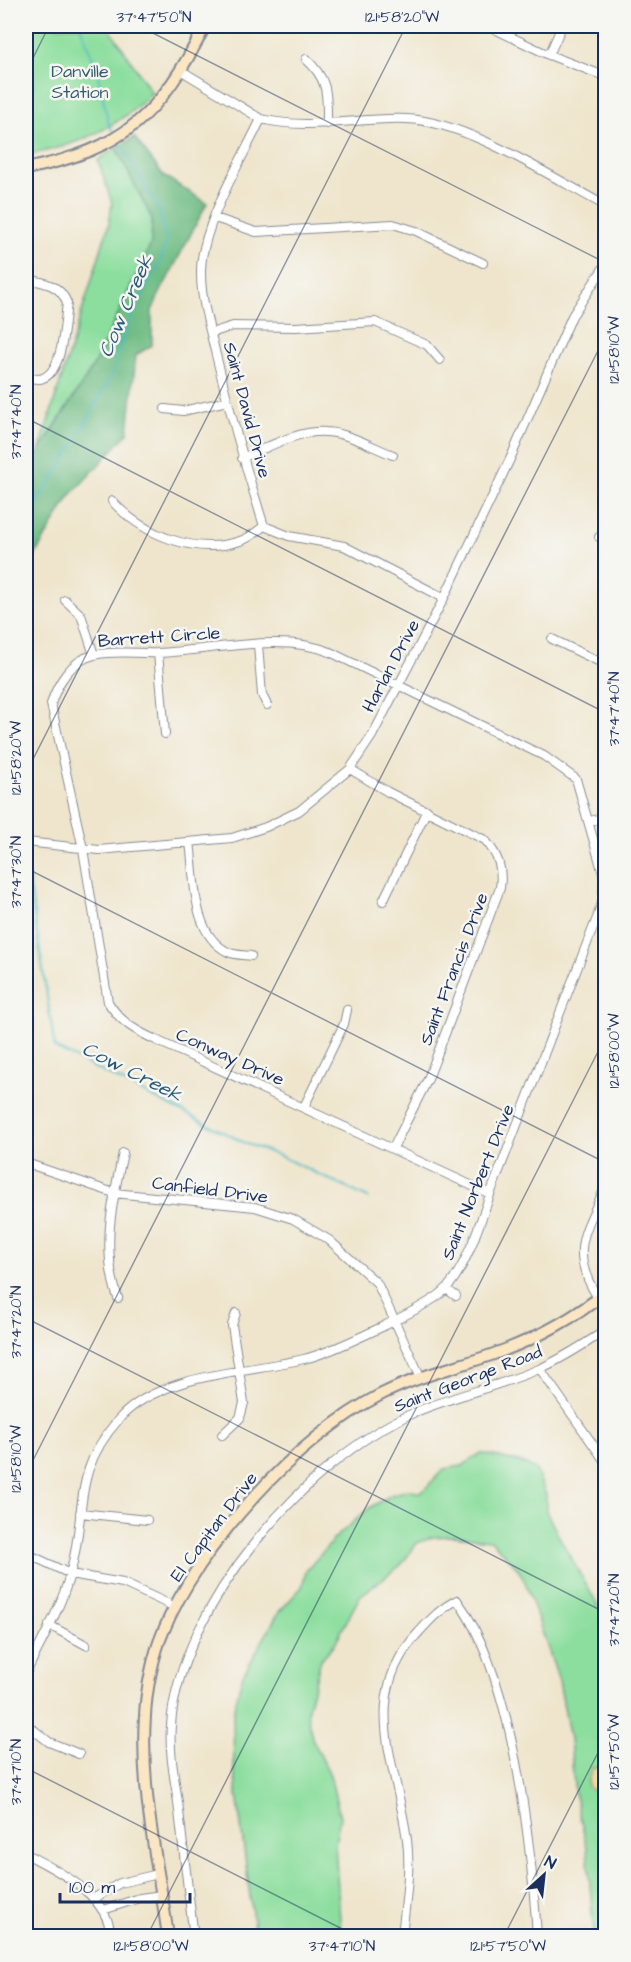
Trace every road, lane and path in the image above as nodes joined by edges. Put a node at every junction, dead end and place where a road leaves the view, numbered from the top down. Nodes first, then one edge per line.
1 (205, 26) edge
2 (489, 26) edge
3 (562, 26) edge
4 (549, 55) junction
5 (306, 60) dead end
6 (182, 71) junction
7 (606, 73) edge
8 (261, 119) junction
9 (327, 124) junction
10 (26, 169) edge
11 (606, 206) edge
12 (215, 218) junction
13 (483, 264) dead end
14 (606, 264) edge
15 (26, 279) edge
16 (211, 333) junction
17 (440, 360) dead end
18 (26, 377) edge
19 (227, 401) junction
20 (165, 409) dead end
21 (393, 455) dead end
22 (242, 459) junction
23 (112, 501) dead end
24 (264, 526) junction
25 (444, 598) junction
26 (65, 600) dead end
27 (552, 639) dead end
28 (258, 645) junction
29 (158, 653) junction
30 (94, 655) junction
31 (606, 665) edge
32 (397, 686) junction
33 (267, 705) dead end
34 (165, 734) dead end
35 (350, 769) junction
36 (427, 810) junction
37 (606, 817) edge
38 (590, 821) junction
39 (26, 842) edge
40 (190, 842) junction
41 (83, 849) junction
42 (383, 901) dead end
43 (250, 956) dead end
44 (347, 1010) dead end
45 (304, 1107) junction
46 (393, 1148) junction
47 (123, 1153) dead end
48 (26, 1163) edge
49 (606, 1186) edge
50 (114, 1193) junction
51 (490, 1194) junction
52 (446, 1289) junction
53 (602, 1295) edge
54 (456, 1296) dead end
55 (118, 1299) dead end
56 (236, 1313) dead end
57 (396, 1320) junction
58 (606, 1330) edge
59 (540, 1369) junction
60 (239, 1371) junction
61 (421, 1378) junction
62 (222, 1435) dead end
63 (606, 1463) edge
64 (80, 1513) junction
65 (147, 1520) dead end
66 (26, 1553) edge
67 (70, 1574) junction
68 (175, 1607) junction
69 (49, 1625) junction
70 (87, 1645) dead end
71 (26, 1673) edge
72 (26, 1724) edge
73 (79, 1754) dead end
74 (26, 1854) edge
75 (158, 1874) junction
76 (162, 1895) junction
77 (93, 1899) junction
78 (103, 1910) junction
79 (111, 1936) edge
80 (168, 1936) edge
81 (194, 1936) edge
82 (402, 1936) edge
83 (537, 1936) edge

1 - 6 street
2 - 4 street
3 - 4 street
4 - 7 street
5 - 9 street
6 - 8 street
6 - 10 street
8 - 9 street
8 - 12 street, Saint David Drive
9 - 11 street
12 - 13 street
12 - 16 street, Saint David Drive
14 - 25 street, Harlan Drive
15 - 18 street
16 - 17 street
16 - 19 street, Saint David Drive
19 - 20 street
19 - 22 street, Saint David Drive
21 - 22 street
22 - 24 street, Saint David Drive
23 - 24 street
24 - 25 street
25 - 32 street, Harlan Drive
26 - 30 street
27 - 31 street
28 - 29 street, Barrett Circle
28 - 32 street, Barrett Circle
28 - 33 street
29 - 30 street, Barrett Circle
29 - 34 street
30 - 41 street, Barrett Circle
32 - 35 street, Harlan Drive
32 - 38 street, Saint Norbert Drive
35 - 36 street, Saint Francis Drive
35 - 40 street, Harlan Drive
36 - 42 street
36 - 46 street, Saint Francis Drive
37 - 38 street
38 - 51 street, Saint Norbert Drive
39 - 41 street, Harlan Drive
40 - 41 street, Harlan Drive
40 - 43 street
41 - 45 street, Conway Drive
44 - 45 street
45 - 46 street, Conway Drive
46 - 51 street, Conway Drive
47 - 50 street
48 - 50 street, Canfield Drive
49 - 53 street
50 - 55 street
50 - 57 street, Canfield Drive
51 - 52 street, Saint Norbert Drive
52 - 54 street
52 - 57 street, Saint Norbert Drive
53 - 61 street, El Capitan Drive
56 - 60 street
57 - 60 street, Saint Norbert Drive
57 - 61 street, Canfield Drive
58 - 59 street, Saint George Road
59 - 63 street
59 - 81 street, Saint George Road
60 - 62 street
60 - 64 street, Saint Norbert Drive
61 - 68 street, El Capitan Drive
64 - 65 street
64 - 67 street, Saint Norbert Drive
66 - 67 street
67 - 68 street
67 - 69 street, Saint Norbert Drive
68 - 75 street, El Capitan Drive
69 - 70 street
69 - 71 street, Saint Norbert Drive
72 - 73 street
74 - 77 street
75 - 76 street, El Capitan Drive
75 - 77 street
76 - 78 street
76 - 80 street, El Capitan Drive
77 - 78 street
78 - 79 street
82 - 83 street

